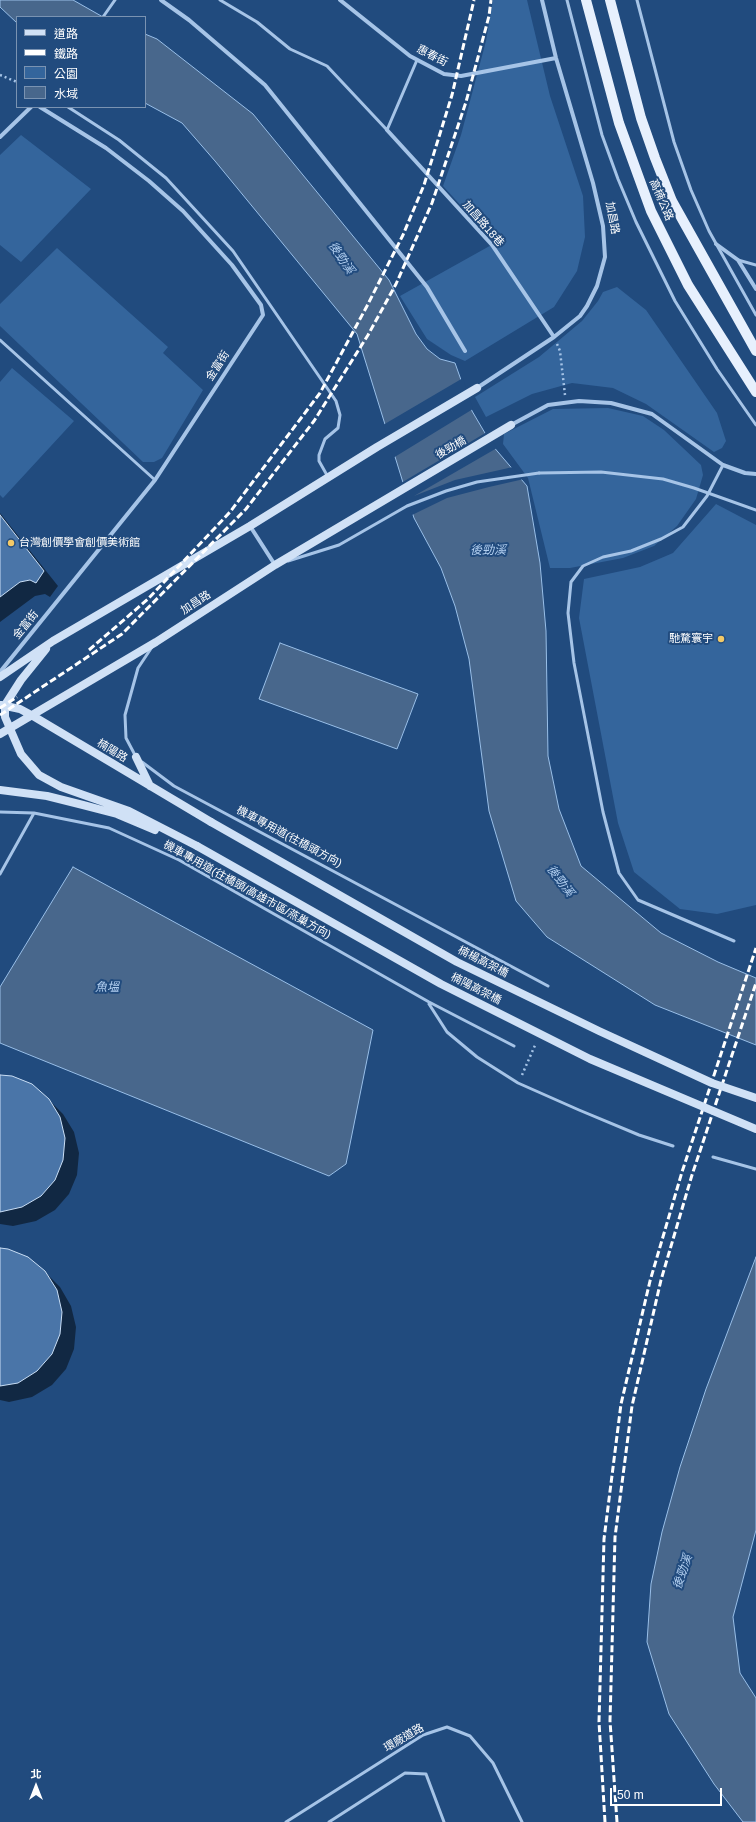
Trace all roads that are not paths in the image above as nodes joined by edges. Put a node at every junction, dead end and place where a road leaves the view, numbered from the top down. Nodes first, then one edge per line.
1 (115, 0) edge
2 (161, 0) edge
3 (220, 0) edge
4 (340, 0) edge
5 (542, 0) edge
6 (567, 0) edge
7 (586, 0) edge
8 (610, 0) edge
9 (637, 0) edge
10 (104, 16) edge
11 (556, 58) junction
12 (416, 60) junction
13 (30, 108) edge
14 (42, 108) edge
15 (70, 108) edge
16 (387, 130) junction
17 (0, 137) edge
18 (716, 244) junction
19 (738, 260) junction
20 (756, 265) edge
21 (756, 289) edge
22 (756, 316) edge
23 (554, 338) junction
24 (0, 340) edge
25 (465, 351) dead end
26 (756, 351) edge
27 (477, 388) joint
28 (756, 392) edge
29 (511, 425) joint
30 (756, 425) edge
31 (723, 466) junction
32 (756, 474) edge
33 (328, 477) junction
34 (155, 480) junction
35 (402, 489) joint
36 (756, 510) edge
37 (250, 526) junction
38 (275, 565) junction
39 (53, 641) junction
40 (156, 642) junction
41 (0, 672) edge
42 (0, 677) edge
43 (3, 705) edge
44 (33, 716) junction
45 (9, 729) junction
46 (0, 734) edge
47 (136, 757) junction
48 (150, 787) junction
49 (0, 790) edge
50 (0, 812) edge
51 (34, 814) junction
52 (211, 822) joint
53 (197, 846) junction
54 (0, 874) edge
55 (734, 941) dead end
56 (548, 986) dead end
57 (428, 1002) junction
58 (514, 1046) dead end
59 (756, 1098) edge
60 (756, 1129) edge
61 (673, 1146) dead end
62 (713, 1157) dead end
63 (756, 1169) edge
64 (286, 1822) edge
65 (329, 1822) edge
66 (444, 1822) edge
67 (522, 1822) edge

1 - 10 lane
2 - 25 street
3 - 16 lane
4 - 12 street, 惠春街
5 - 11 street, 加昌路
6 - 30 lane, bridge
7 - 28 main road, 高楠公路, bridge
8 - 26 main road, 高楠公路, bridge
9 - 18 lane
11 - 12 street, 惠春街
11 - 23 street, 加昌路
12 - 16 lane
13 - 17 street
14 - 34 street, 金富街
15 - 33 lane
16 - 23 street, 加昌路18巷
18 - 19 street
18 - 22 lane
19 - 20 lane
19 - 21 street
23 - 27 street, 加昌路
24 - 34 lane
27 - 33 street
29 - 31 street
29 - 35 street, 後勁橋
31 - 32 street
31 - 55 lane
33 - 37 street
34 - 41 street, 金富街
35 - 38 street, 加昌路
36 - 38 lane, bridge
37 - 38 street
37 - 39 street
38 - 40 street, 加昌路
39 - 42 street
39 - 43 street
40 - 44 street, 加昌路
40 - 47 lane, 機車專用道(往橋頭方向)
43 - 44 street, 楠陽路
43 - 45 street
44 - 45 street, 加昌路
44 - 48 street, 楠陽路
45 - 46 street, 加昌路
45 - 53 street
47 - 48 street
47 - 56 lane, 機車專用道(往橋頭方向)
48 - 52 street, 楠陽路
49 - 53 street
50 - 51 lane, 機車專用道(往橋頭/高雄市區/燕巢方向)
51 - 54 lane
51 - 57 lane, 機車專用道(往橋頭/高雄市區/燕巢方向)
52 - 59 street, 楠楊高架橋, bridge
53 - 60 street, 楠陽高架橋, bridge
57 - 58 lane
57 - 61 lane
62 - 63 lane
64 - 67 lane, 環廠道路
65 - 66 lane

